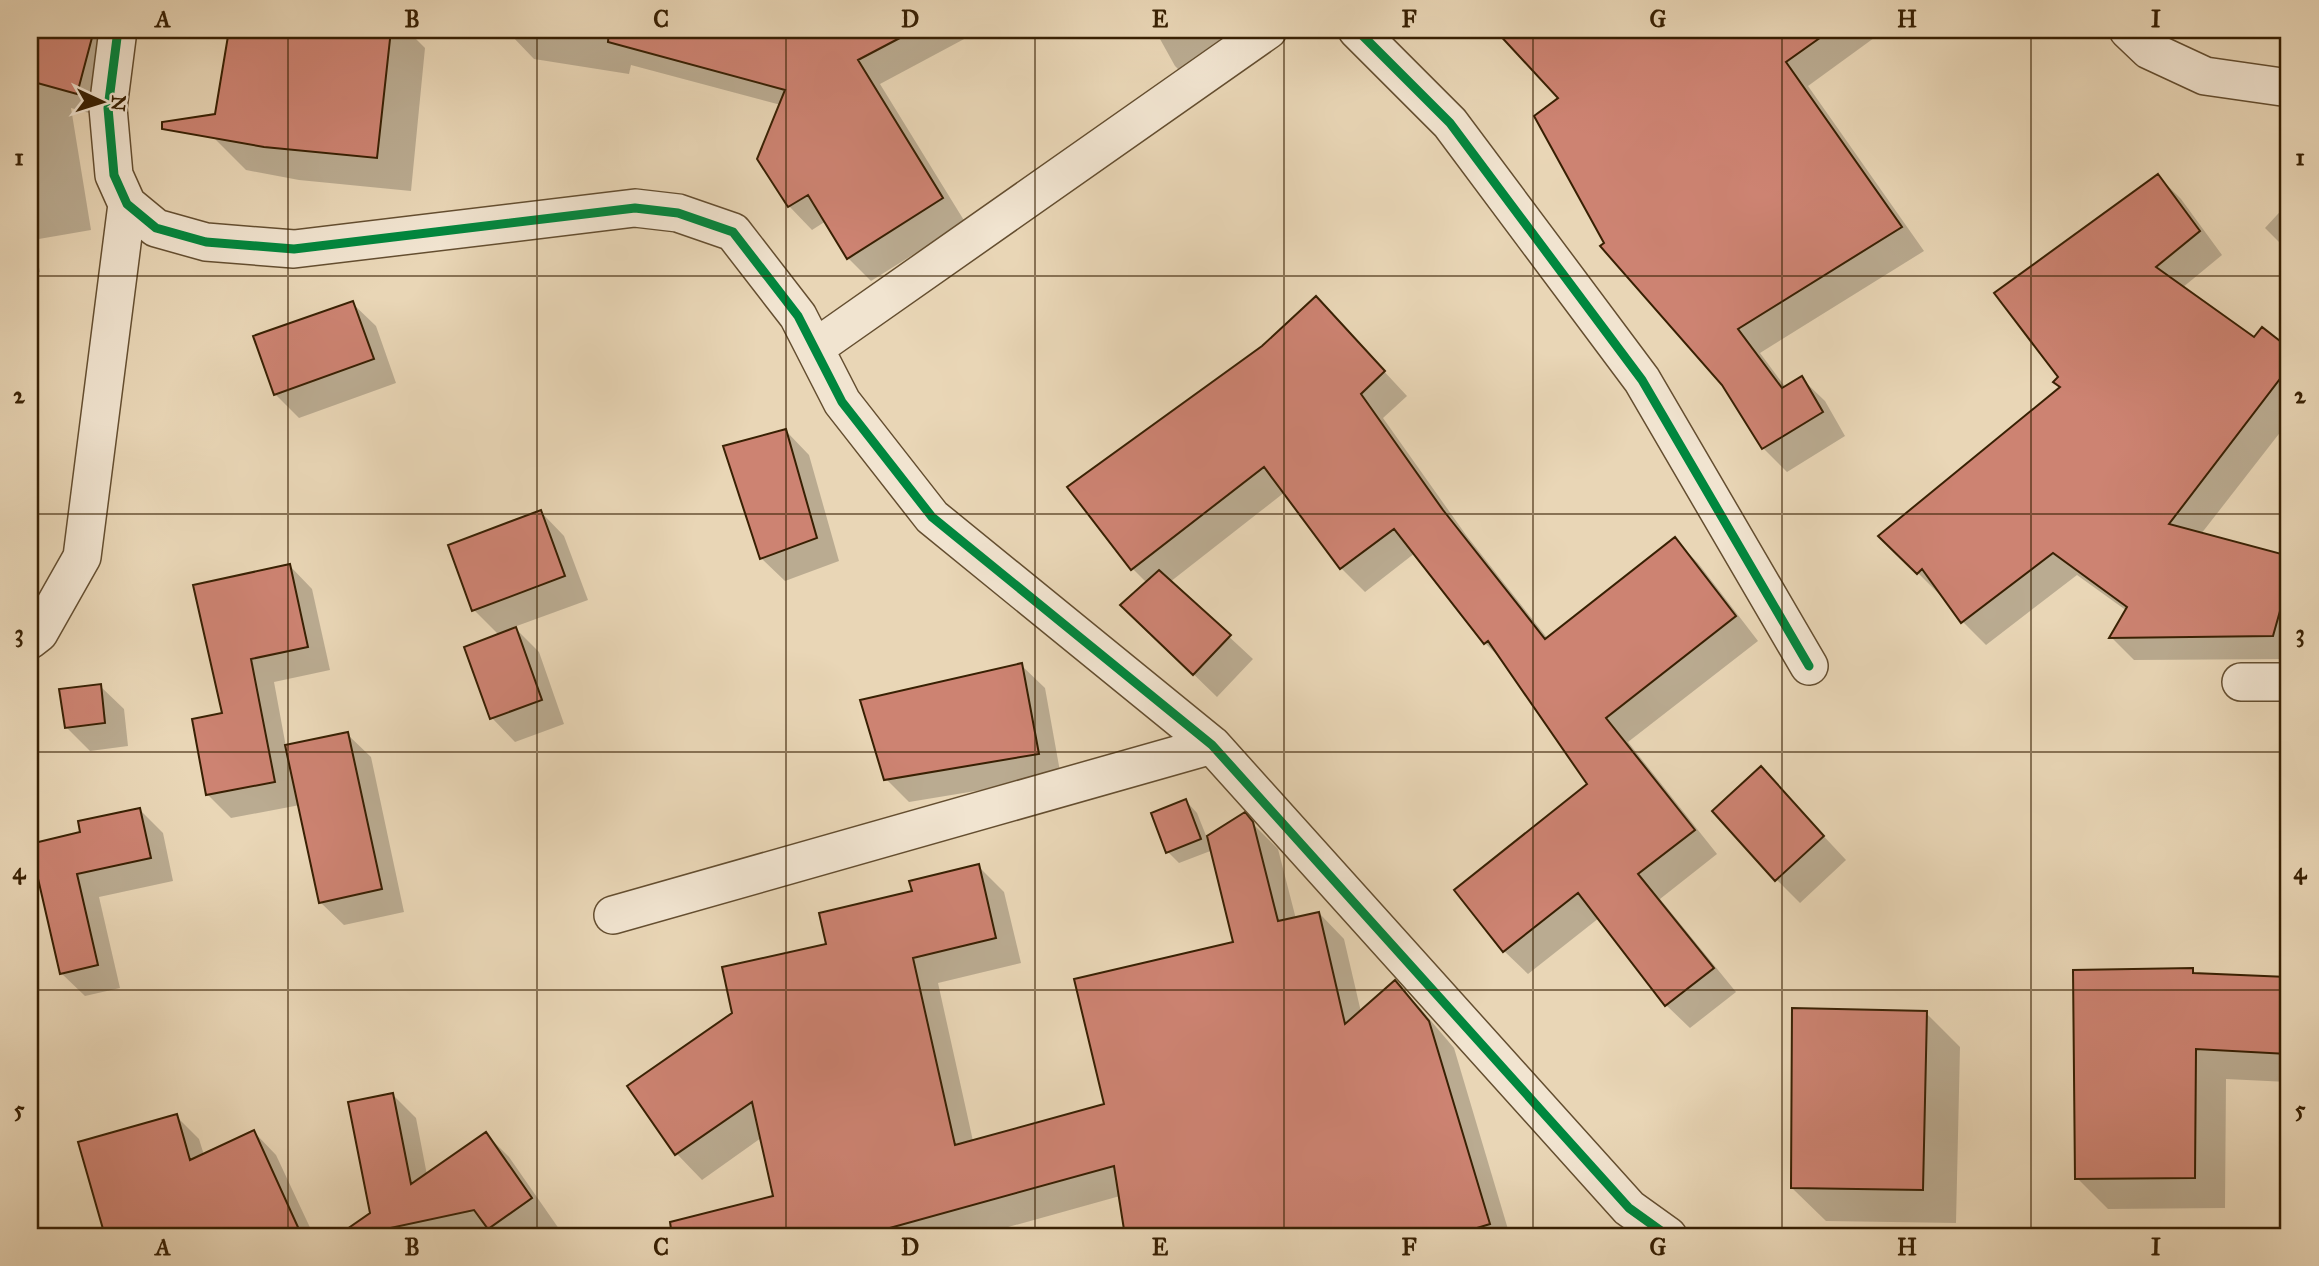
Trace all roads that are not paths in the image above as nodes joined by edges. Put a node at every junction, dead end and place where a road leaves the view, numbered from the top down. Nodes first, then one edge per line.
1 (118, 30) edge
2 (1268, 30) edge
3 (1357, 30) edge
4 (2128, 30) edge
5 (2289, 88) edge
6 (127, 204) junction
7 (815, 348) junction
8 (30, 640) edge
9 (1809, 666) dead end
10 (2241, 682) dead end
11 (2289, 682) edge
12 (1212, 745) junction
13 (613, 915) dead end
14 (1668, 1236) edge

1 - 6 street
2 - 7 street
3 - 9 street
4 - 5 street
6 - 7 street
6 - 8 street
7 - 12 street
10 - 11 street
12 - 13 street
12 - 14 street

